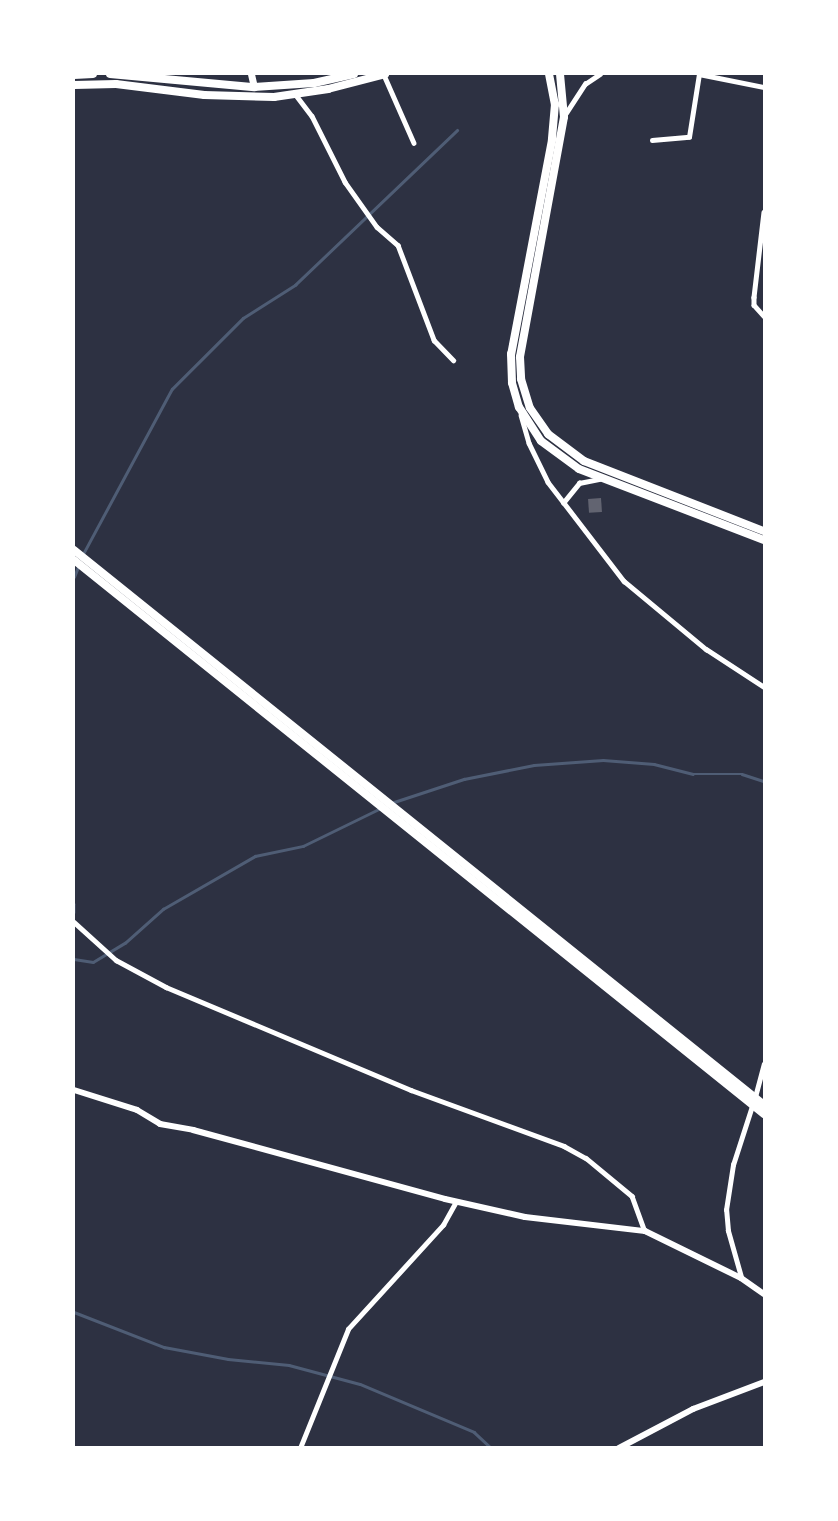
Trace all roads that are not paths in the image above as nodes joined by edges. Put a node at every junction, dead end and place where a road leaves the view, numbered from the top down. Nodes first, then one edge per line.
1 (75, 74) edge
2 (93, 74) edge
3 (110, 74) edge
4 (251, 74) edge
5 (354, 74) edge
6 (384, 74) edge
7 (549, 74) edge
8 (561, 74) edge
9 (600, 74) edge
10 (699, 74) edge
11 (75, 85) edge
12 (765, 86) edge
13 (254, 87) junction
14 (296, 95) junction
15 (564, 117) junction
16 (652, 140) dead end
17 (414, 143) dead end
18 (765, 212) edge
19 (536, 244) junction
20 (765, 317) edge
21 (453, 360) dead end
22 (519, 407) junction
23 (603, 479) junction
24 (562, 503) junction
25 (765, 531) edge
26 (765, 540) edge
27 (74, 554) edge
28 (765, 687) edge
29 (74, 922) edge
30 (765, 1064) edge
31 (74, 1090) edge
32 (754, 1100) junction
33 (765, 1105) edge
34 (765, 1114) edge
35 (456, 1202) junction
36 (645, 1231) junction
37 (741, 1278) junction
38 (765, 1294) edge
39 (765, 1382) edge
40 (300, 1447) edge
41 (619, 1447) edge

1 - 2 highway
1 - 11 highway
3 - 13 highway
4 - 13 main road
5 - 13 highway
6 - 14 highway
6 - 17 street
7 - 19 highway
8 - 15 highway
9 - 15 street
10 - 12 street
10 - 16 street
11 - 14 highway
14 - 21 street
15 - 19 highway
18 - 20 street
19 - 22 highway
19 - 25 highway
22 - 23 highway
22 - 24 street
23 - 24 street
23 - 26 highway
24 - 28 street
27 - 32 highway
29 - 36 street
30 - 32 street
31 - 35 street
32 - 33 highway
32 - 34 highway
32 - 37 street
35 - 36 street
35 - 40 street
36 - 37 street
37 - 38 street
39 - 41 street

